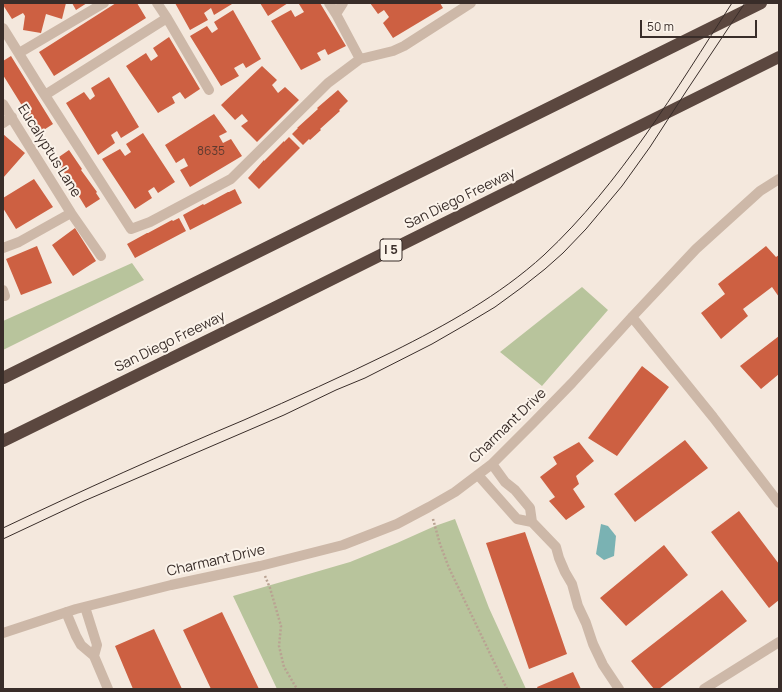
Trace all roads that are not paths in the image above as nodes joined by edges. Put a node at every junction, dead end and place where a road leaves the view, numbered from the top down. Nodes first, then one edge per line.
1 (104, 3) edge
2 (157, 3) edge
3 (329, 3) edge
4 (343, 3) edge
5 (471, 3) edge
6 (760, 3) edge
7 (336, 14) junction
8 (167, 18) junction
9 (3, 28) edge
10 (19, 53) junction
11 (779, 57) edge
12 (360, 59) junction
13 (209, 90) dead end
14 (45, 95) junction
15 (3, 104) edge
16 (7, 120) edge
17 (779, 179) edge
18 (71, 213) junction
19 (3, 248) edge
20 (101, 256) dead end
21 (632, 317) junction
22 (3, 378) edge
23 (3, 441) edge
24 (492, 464) junction
25 (478, 475) junction
26 (779, 503) edge
27 (532, 522) junction
28 (86, 607) junction
29 (66, 612) junction
30 (3, 633) edge
31 (779, 642) edge
32 (94, 656) junction
33 (108, 689) edge
34 (618, 689) edge
35 (704, 689) edge

1 - 10 street
2 - 8 street
3 - 7 street
4 - 7 street
5 - 12 street
6 - 22 highway
7 - 12 street
8 - 13 street
8 - 14 street
9 - 10 street
10 - 14 street
11 - 23 highway, San Diego Freeway / I 5
12 - 14 street
15 - 16 street, Eucalyptus Lane
16 - 18 street, Eucalyptus Lane
17 - 21 street, Charmant Drive
18 - 19 street, Eucalyptus Lane
18 - 20 street, Eucalyptus Lane
21 - 24 street, Charmant Drive
21 - 26 street
24 - 25 street, Charmant Drive
24 - 27 street
25 - 27 street
25 - 28 street, Charmant Drive
27 - 34 street
28 - 29 street, Charmant Drive
28 - 32 street
29 - 30 street, Charmant Drive
29 - 32 street
31 - 35 street
32 - 33 street

